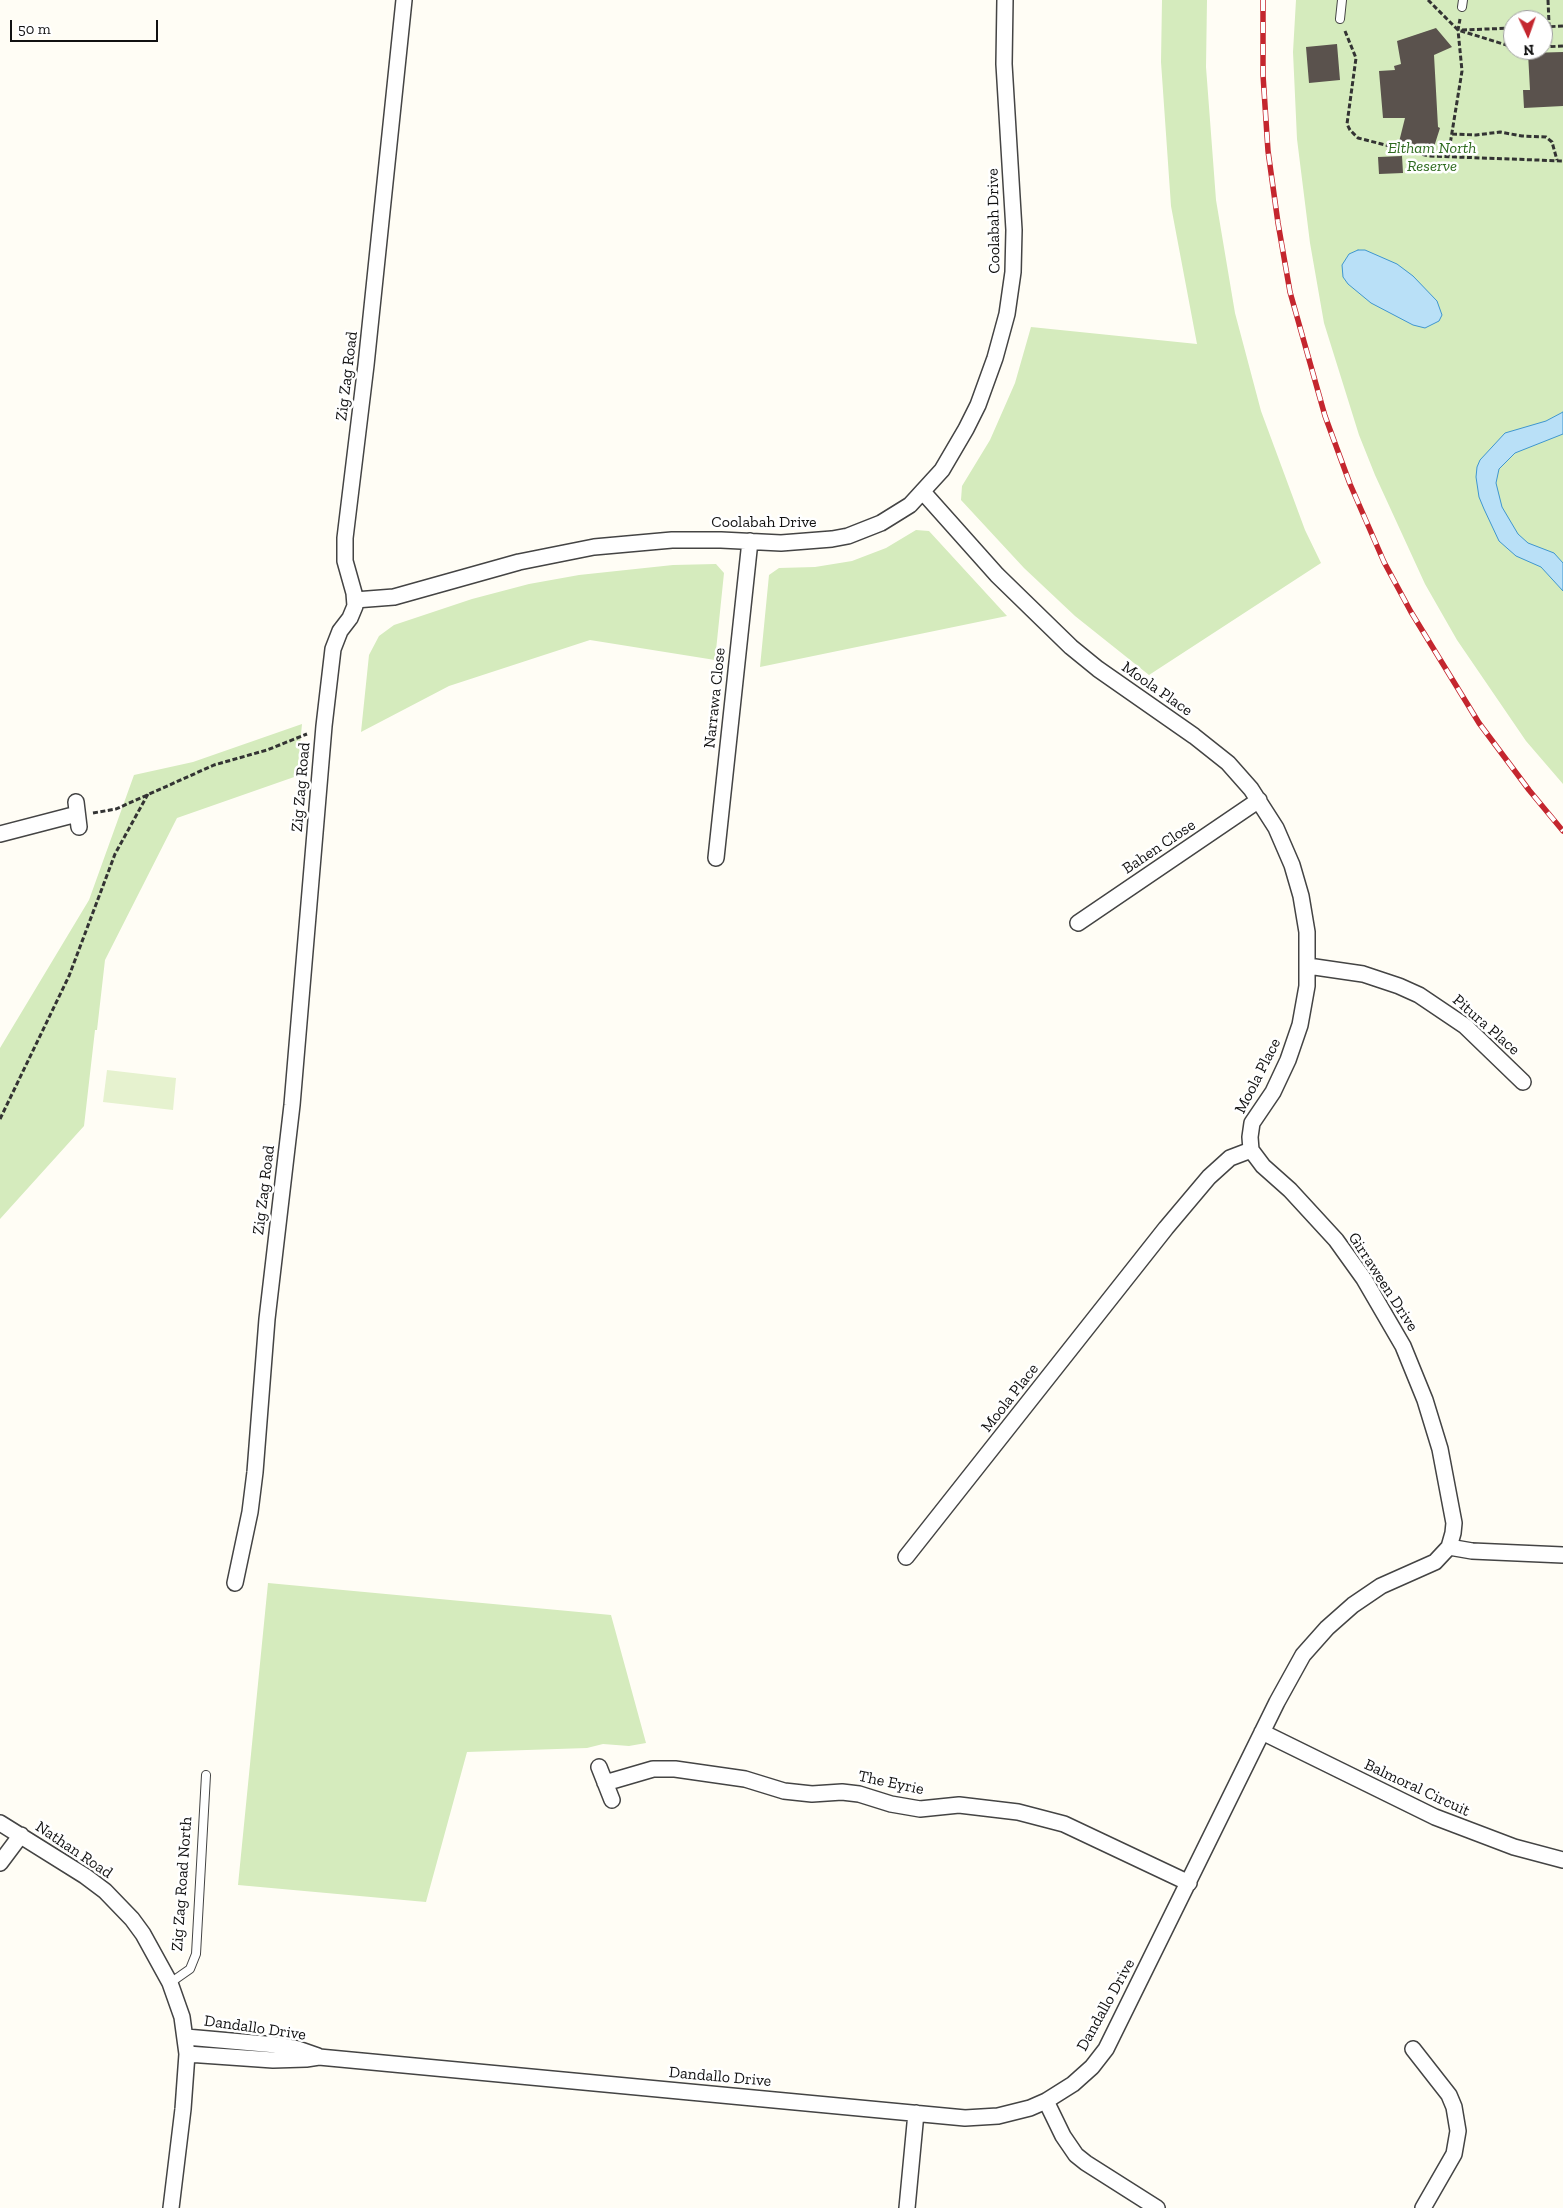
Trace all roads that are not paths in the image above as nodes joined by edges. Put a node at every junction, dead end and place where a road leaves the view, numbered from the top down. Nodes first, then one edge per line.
1 (404, 0) edge
2 (1005, 0) edge
3 (1342, 0) edge
4 (1340, 19) road end
5 (923, 492) junction
6 (750, 541) junction
7 (355, 600) junction
8 (1260, 800) junction
9 (77, 814) road end
10 (0, 834) edge
11 (716, 858) dead end
12 (1078, 923) dead end
13 (1308, 966) junction
14 (1523, 1082) dead end
15 (1251, 1150) junction
16 (1449, 1547) junction
17 (1563, 1555) edge
18 (906, 1557) dead end
19 (235, 1583) dead end
20 (1262, 1732) junction
21 (599, 1766) dead end
22 (206, 1775) dead end
23 (606, 1783) junction
24 (612, 1800) dead end
25 (0, 1823) edge
26 (21, 1836) junction
27 (1563, 1860) edge
28 (0, 1863) edge
29 (1189, 1883) junction
30 (170, 1983) junction
31 (187, 2045) junction
32 (1413, 2049) dead end
33 (1046, 2101) junction
34 (916, 2113) junction
35 (171, 2208) edge
36 (907, 2208) edge
37 (1157, 2208) edge
38 (1423, 2208) edge

1 - 7 street, Zig Zag Road
2 - 5 street, Coolabah Drive
3 - 4 lane
5 - 6 street, Coolabah Drive
5 - 8 street, Moola Place
6 - 7 street, Coolabah Drive
6 - 11 street, Narrawa Close
7 - 19 street, Zig Zag Road
8 - 12 street, Bahen Close
8 - 13 street, Moola Place
9 - 10 street
13 - 14 street, Pitura Place
13 - 15 street, Moola Place
15 - 16 street, Girraween Drive
15 - 18 street, Moola Place
16 - 17 street
16 - 20 street, Dandallo Drive
20 - 27 street, Balmoral Circuit
20 - 29 street, Dandallo Drive
21 - 23 street
22 - 30 lane, Zig Zag Road North
23 - 24 street
23 - 29 street, The Eyrie
25 - 26 street, Nathan Road
26 - 28 street
26 - 30 street, Nathan Road
29 - 33 street, Dandallo Drive
30 - 31 street, Nathan Road
31 - 34 street, Dandallo Drive
31 - 35 street
32 - 38 street
33 - 34 street, Dandallo Drive
33 - 37 street
34 - 36 street

